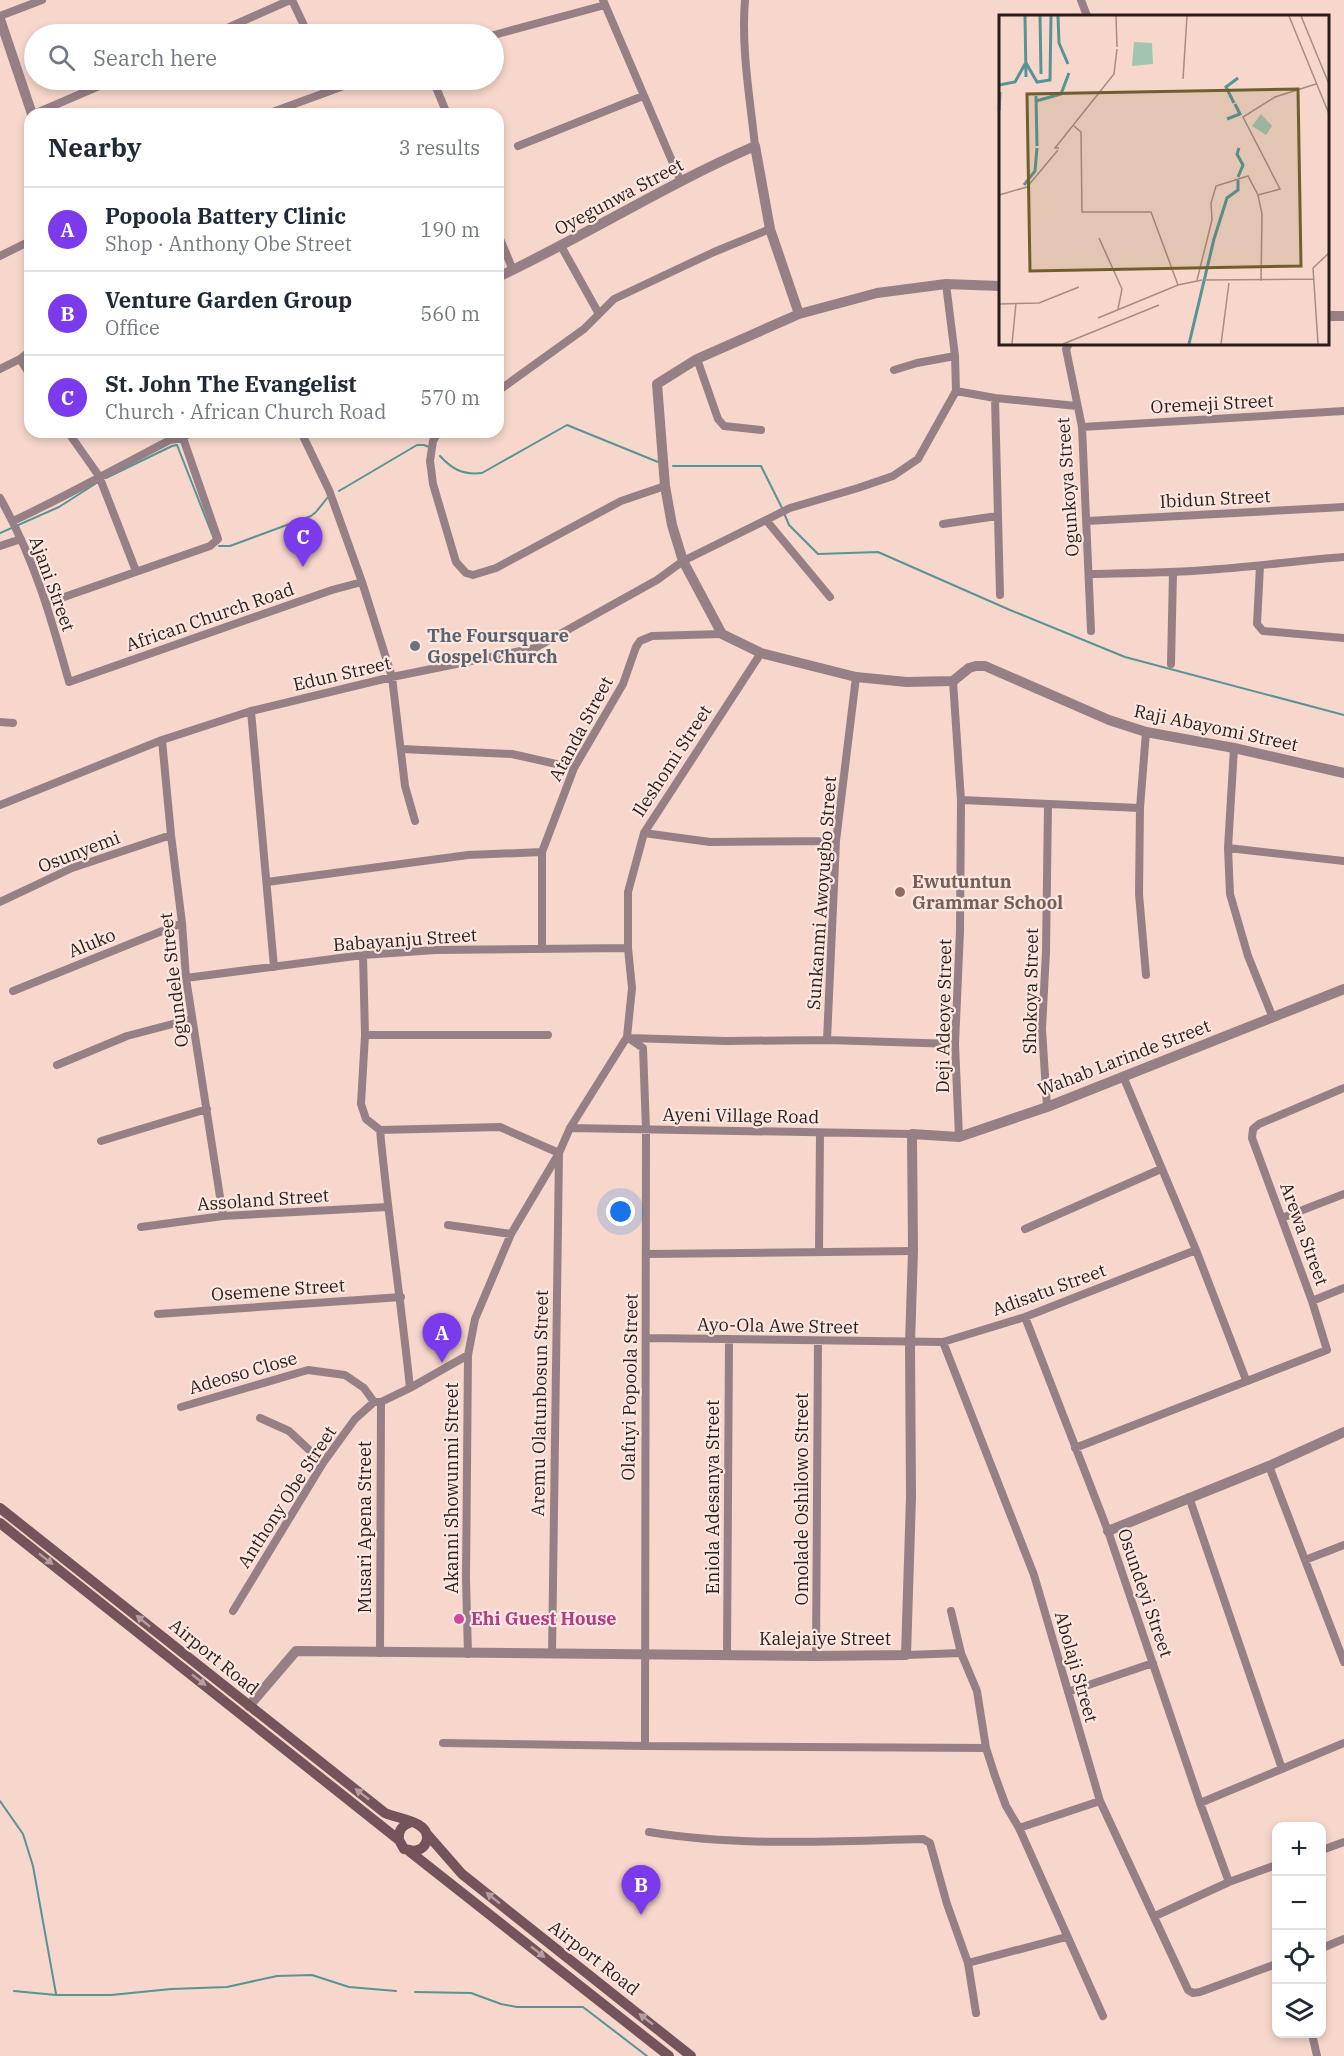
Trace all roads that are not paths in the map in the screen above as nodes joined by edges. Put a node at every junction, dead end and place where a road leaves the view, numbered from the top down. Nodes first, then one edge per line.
1 (42, 0) edge
2 (291, 0) edge
3 (745, 0) edge
4 (1081, 0) edge
5 (604, 2) edge
6 (1087, 15) edge
7 (0, 17) edge
8 (237, 24) edge
9 (303, 24) edge
10 (504, 32) edge
11 (24, 88) edge
12 (25, 90) edge
13 (90, 90) edge
14 (331, 90) edge
15 (437, 90) edge
16 (643, 96) junction
17 (31, 108) edge
18 (47, 108) edge
19 (283, 108) edge
20 (445, 108) edge
21 (518, 146) dead end
22 (755, 146) junction
23 (681, 182) junction
24 (771, 229) junction
25 (24, 243) edge
26 (561, 246) junction
27 (504, 248) edge
28 (1, 253) edge
29 (513, 270) junction
30 (504, 274) edge
31 (946, 284) junction
32 (999, 286) edge
33 (799, 314) junction
34 (598, 315) junction
35 (1068, 345) edge
36 (24, 356) edge
37 (955, 356) junction
38 (20, 359) junction
39 (697, 359) junction
40 (24, 365) edge
41 (0, 369) edge
42 (894, 370) dead end
43 (504, 387) edge
44 (956, 391) junction
45 (995, 398) junction
46 (1077, 406) junction
47 (1344, 411) edge
48 (1082, 427) junction
49 (761, 430) dead end
50 (72, 438) edge
51 (183, 438) joint
52 (305, 438) edge
53 (435, 438) edge
54 (99, 476) junction
55 (665, 486) junction
56 (0, 498) edge
57 (1344, 507) edge
58 (997, 516) junction
59 (766, 520) junction
60 (1087, 521) junction
61 (943, 524) dead end
62 (15, 525) junction
63 (21, 539) junction
64 (0, 546) edge
65 (1344, 557) edge
66 (683, 561) junction
67 (1260, 566) junction
68 (136, 571) junction
69 (1173, 572) junction
70 (1089, 574) junction
71 (362, 582) junction
72 (1000, 595) dead end
73 (830, 597) dead end
74 (47, 603) junction
75 (1091, 632) dead end
76 (722, 634) junction
77 (1344, 638) edge
78 (761, 653) junction
79 (1171, 664) dead end
80 (392, 677) junction
81 (856, 677) junction
82 (953, 681) junction
83 (69, 682) joint
84 (251, 711) junction
85 (0, 722) edge
86 (14, 723) dead end
87 (1146, 732) junction
88 (162, 740) junction
89 (1234, 748) junction
90 (401, 749) junction
91 (573, 768) junction
92 (1344, 773) edge
93 (961, 800) junction
94 (1048, 804) junction
95 (0, 805) edge
96 (1140, 808) junction
97 (415, 821) dead end
98 (644, 833) junction
99 (171, 835) junction
100 (836, 841) junction
101 (1227, 848) junction
102 (542, 852) junction
103 (1344, 861) edge
104 (267, 882) junction
105 (0, 902) edge
106 (182, 922) junction
107 (542, 948) junction
108 (628, 948) junction
109 (363, 955) junction
110 (274, 967) junction
111 (1146, 975) dead end
112 (186, 978) junction
113 (1344, 989) edge
114 (13, 991) dead end
115 (1273, 1018) junction
116 (192, 1019) junction
117 (365, 1035) junction
118 (548, 1035) dead end
119 (627, 1038) junction
120 (827, 1040) junction
121 (955, 1044) junction
122 (57, 1065) dead end
123 (1123, 1076) junction
124 (1344, 1088) edge
125 (1047, 1107) junction
126 (207, 1109) junction
127 (570, 1128) junction
128 (646, 1129) junction
129 (380, 1130) junction
130 (820, 1133) junction
131 (912, 1134) junction
132 (959, 1137) junction
133 (101, 1141) dead end
134 (559, 1153) junction
135 (1161, 1169) junction
136 (1344, 1194) edge
137 (387, 1207) junction
138 (223, 1216) junction
139 (1282, 1218) junction
140 (448, 1225) dead end
141 (141, 1227) dead end
142 (1025, 1229) dead end
143 (511, 1234) junction
144 (1196, 1250) junction
145 (819, 1251) junction
146 (913, 1251) junction
147 (646, 1254) junction
148 (1344, 1288) edge
149 (401, 1297) junction
150 (1312, 1301) junction
151 (158, 1314) dead end
152 (1025, 1317) junction
153 (646, 1338) junction
154 (729, 1340) junction
155 (818, 1341) junction
156 (943, 1342) junction
157 (910, 1343) junction
158 (468, 1354) junction
159 (1246, 1380) junction
160 (410, 1388) junction
161 (377, 1402) junction
162 (181, 1407) dead end
163 (260, 1418) dead end
164 (1344, 1432) edge
165 (1075, 1448) junction
166 (323, 1463) junction
167 (1269, 1466) junction
168 (1189, 1497) junction
169 (0, 1508) edge
170 (0, 1523) edge
171 (1108, 1531) junction
172 (1344, 1545) edge
173 (1305, 1560) junction
174 (233, 1611) dead end
175 (951, 1611) dead end
176 (1340, 1639) edge
177 (380, 1653) junction
178 (961, 1653) junction
179 (468, 1654) junction
180 (552, 1654) junction
181 (644, 1655) junction
182 (727, 1655) junction
183 (906, 1655) junction
184 (816, 1656) junction
185 (1153, 1662) junction
186 (1344, 1662) edge
187 (1068, 1692) junction
188 (249, 1706) junction
189 (443, 1743) dead end
190 (1344, 1743) edge
191 (645, 1746) junction
192 (986, 1748) junction
193 (1282, 1769) junction
194 (1100, 1801) junction
195 (1200, 1803) junction
196 (412, 1822) junction
197 (1019, 1828) junction
198 (649, 1832) dead end
199 (427, 1834) junction
200 (399, 1840) junction
201 (1344, 1842) edge
202 (1326, 1849) edge
203 (409, 1851) junction
204 (1272, 1866) edge
205 (1229, 1881) junction
206 (1155, 1916) junction
207 (1066, 1937) junction
208 (1344, 1940) edge
209 (1326, 1947) edge
210 (968, 1963) junction
211 (1272, 1965) edge
212 (976, 2013) dead end
213 (1103, 2016) dead end
214 (1313, 2038) edge
215 (669, 2056) edge
216 (691, 2056) edge
217 (1317, 2056) edge

1 - 7 street
2 - 8 street
2 - 9 street
3 - 22 street
4 - 6 street
5 - 10 street
5 - 16 street
7 - 11 street
12 - 17 street
13 - 18 street
14 - 19 street
15 - 20 street
16 - 21 street
16 - 23 street
22 - 23 street, Oyegunwa Street
22 - 24 street
23 - 26 street, Oyegunwa Street
24 - 33 street
24 - 34 street
25 - 28 street
26 - 29 street, Oyegunwa Street
26 - 34 street
27 - 29 street
29 - 30 street, Oyegunwa Street
31 - 32 street
31 - 33 street
31 - 37 street
33 - 39 street
34 - 43 street
35 - 46 street, Ogunkoya Street
36 - 38 street
37 - 42 street
37 - 44 street
38 - 40 street
38 - 41 street
39 - 49 street
39 - 55 street
44 - 45 street
44 - 59 street, Edun Street
45 - 46 street
45 - 58 street
46 - 48 street, Ogunkoya Street
47 - 48 street, Oremeji Street
48 - 60 street, Ogunkoya Street
50 - 54 street
51 - 54 street
51 - 68 street
52 - 71 street
53 - 55 street
54 - 62 street
54 - 68 street
55 - 66 street
56 - 62 street, Ajani Street
57 - 60 street, Ibidun Street
58 - 61 street
58 - 72 street
59 - 66 street, Edun Street
59 - 73 street
60 - 70 street, Ogunkoya Street
62 - 63 street, Ajani Street
63 - 64 street
63 - 74 street, Ajani Street
65 - 67 street
66 - 76 street
66 - 80 street, Edun Street
67 - 69 street
67 - 77 street
68 - 74 street
69 - 70 street
69 - 79 street
70 - 75 street, Ogunkoya Street
71 - 80 street
71 - 83 street, African Church Road
74 - 83 street, Ajani Street
76 - 78 street
76 - 91 street, Atanda Street
78 - 81 street
78 - 98 street, Ileshomi Street
80 - 84 street, Edun Street
80 - 90 street
81 - 82 street
81 - 100 street, Sunkanmi Awoyugbo Street
82 - 87 street, Raji Abayomi Street
82 - 93 street, Deji Adeoye Street
84 - 88 street, Edun Street
84 - 104 street
85 - 86 street
87 - 89 street, Raji Abayomi Street
87 - 96 street
88 - 95 street, Edun Street
88 - 99 street, Ogundele Street
89 - 92 street, Raji Abayomi Street
89 - 101 street
90 - 91 street
90 - 97 street
91 - 102 street, Atanda Street
93 - 94 street
93 - 121 street, Deji Adeoye Street
94 - 96 street
94 - 125 street, Shokoya Street
96 - 111 street
98 - 100 street
98 - 108 street, Ileshomi Street
99 - 105 street, Osunyemi
99 - 106 street, Ogundele Street
100 - 120 street, Sunkanmi Awoyugbo Street
101 - 103 street
101 - 115 street
102 - 104 street
102 - 107 street, Atanda Street
104 - 110 street
106 - 112 street, Ogundele Street
106 - 114 street, Aluko
107 - 108 street, Babayanju Street
107 - 109 street, Babayanju Street
108 - 119 street, Ileshomi Street
109 - 110 street, Babayanju Street
109 - 117 street
110 - 112 street, Babayanju Street
112 - 116 street, Ogundele Street
113 - 115 street, Wahab Larinde Street
115 - 123 street, Wahab Larinde Street
116 - 122 street
116 - 126 street, Ogundele Street
117 - 118 street
117 - 129 street
119 - 120 street
119 - 127 street, Akanni Showunmi Street
119 - 128 street, Olafuyi Popoola Street
120 - 121 street
121 - 132 street, Deji Adeoye Street
123 - 125 street, Wahab Larinde Street
123 - 135 street
124 - 139 street, Arewa Street
125 - 132 street, Wahab Larinde Street
126 - 133 street
126 - 138 street, Ogundele Street
127 - 128 street, Ayeni Village Road
127 - 134 street, Akanni Showunmi Street
128 - 130 street, Ayeni Village Road
128 - 147 street, Olafuyi Popoola Street
129 - 134 street
129 - 137 street
130 - 131 street, Ayeni Village Road
130 - 145 street
131 - 132 street, Wahab Larinde Street
131 - 146 street, Kalejaiye Street
134 - 143 street, Akanni Showunmi Street
134 - 180 street, Aremu Olatunbosun Street
135 - 142 street
135 - 144 street
136 - 139 street
137 - 138 street, Assoland Street
137 - 149 street
138 - 141 street, Assoland Street
139 - 150 street, Arewa Street
140 - 143 street
143 - 158 street, Akanni Showunmi Street
144 - 152 street, Adisatu Street
144 - 159 street
145 - 146 street
145 - 147 street
146 - 157 street, Kalejaiye Street
147 - 153 street, Olafuyi Popoola Street
148 - 150 street
149 - 151 street, Osemene Street
149 - 160 street
150 - 159 street, Arewa Street
152 - 156 street, Adisatu Street
152 - 165 street, Osundeyi Street
153 - 154 street, Ayo-Ola Awe Street
153 - 181 street, Olafuyi Popoola Street
154 - 155 street, Ayo-Ola Awe Street
154 - 182 street, Eniola Adesanya Street
155 - 157 street, Ayo-Ola Awe Street
155 - 184 street, Omolade Oshilowo Street
156 - 157 street, Adisatu Street
156 - 187 street, Abolaji Street
157 - 183 street, Kalejaiye Street
158 - 160 street, Anthony Obe Street
158 - 179 street, Akanni Showunmi Street
159 - 165 street
160 - 161 street, Anthony Obe Street
161 - 162 street, Adeoso Close
161 - 166 street, Anthony Obe Street
161 - 177 street, Musari Apena Street
163 - 166 street
164 - 167 street
165 - 171 street, Osundeyi Street
166 - 174 street, Anthony Obe Street
167 - 168 street
167 - 173 street
168 - 171 street
168 - 193 street
188 -> 169 main road, Airport Road
170 -> 200 main road, Airport Road
171 - 185 street, Osundeyi Street
172 - 173 street
173 - 176 street
175 - 178 street
176 - 186 street
177 - 179 street, Kalejaiye Street
177 - 188 street, Kalejaiye Street
178 - 183 street
178 - 192 street
179 - 180 street, Kalejaiye Street
180 - 181 street, Kalejaiye Street
181 - 182 street, Kalejaiye Street
181 - 191 street, Olafuyi Popoola Street
182 - 184 street, Kalejaiye Street
183 - 184 street, Kalejaiye Street
185 - 187 street
185 - 195 street, Osundeyi Street
187 - 194 street, Abolaji Street
196 -> 188 main road, Airport Road
189 - 191 street
190 - 193 street
191 - 192 street
192 - 197 street
193 - 195 street
194 - 197 street
194 - 206 street, Abolaji Street
195 - 205 street, Osundeyi Street
196 - 199 main road
196 - 200 main road
197 - 207 street
198 - 210 street
199 - 203 main road
216 -> 199 main road, Airport Road
200 - 203 main road
201 - 202 street
203 -> 215 main road, Airport Road
204 - 205 street
205 - 206 street
206 - 211 street, Abolaji Street
207 - 210 street
207 - 213 street
208 - 209 street
210 - 212 street
214 - 217 street

